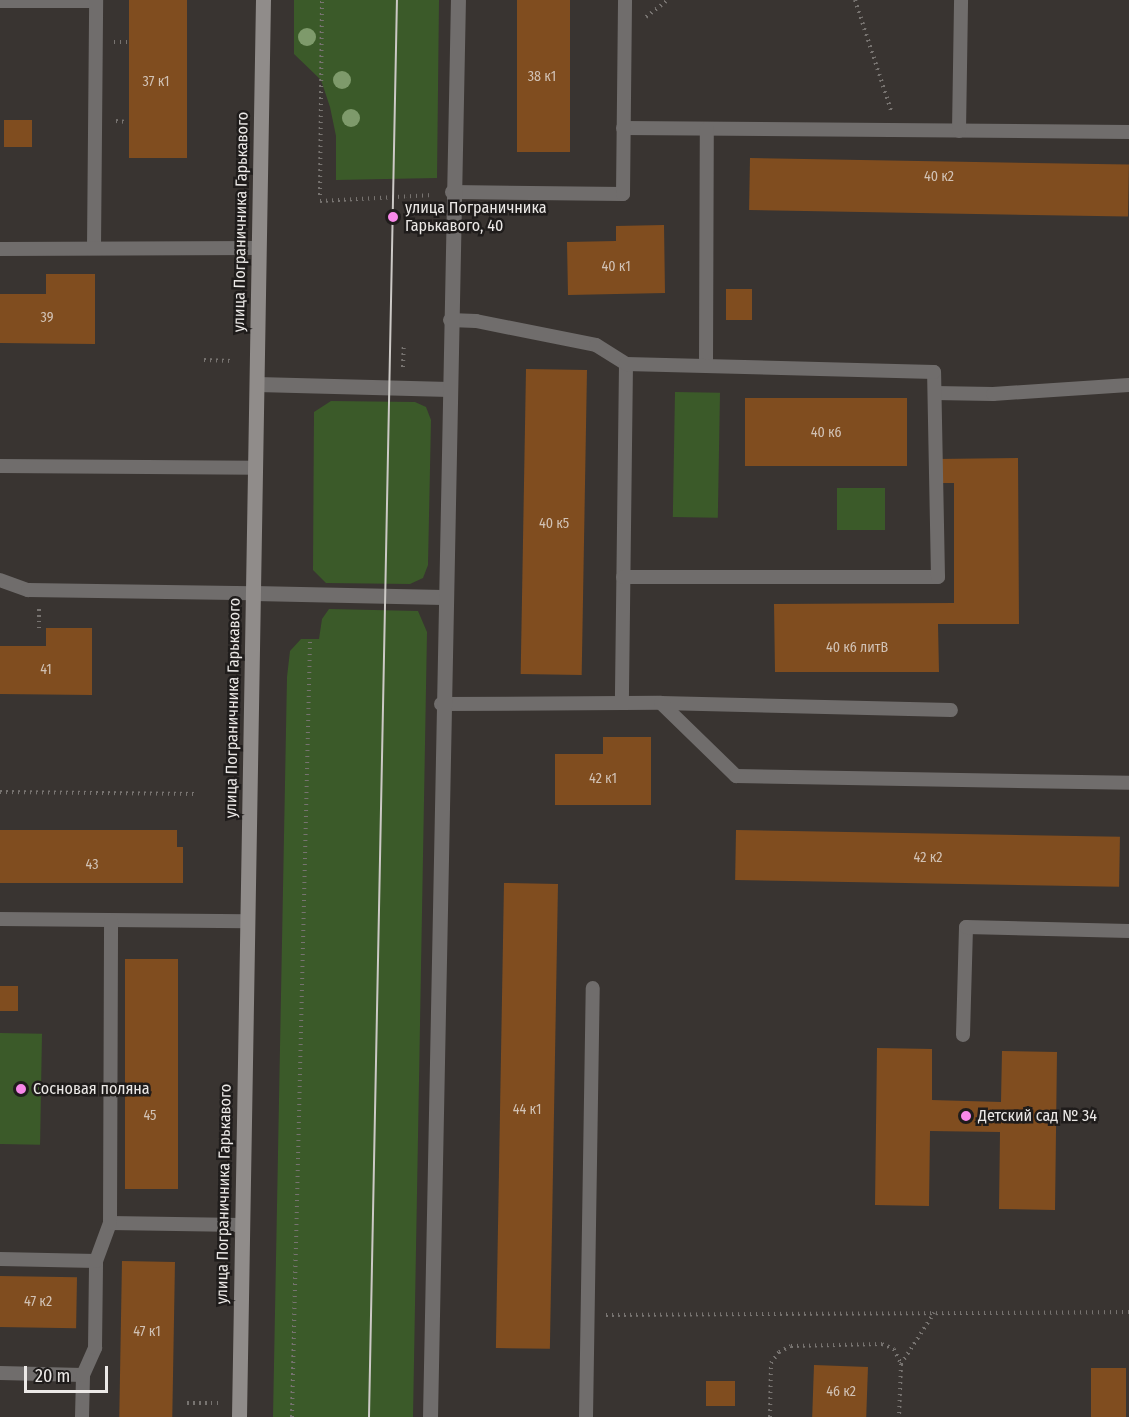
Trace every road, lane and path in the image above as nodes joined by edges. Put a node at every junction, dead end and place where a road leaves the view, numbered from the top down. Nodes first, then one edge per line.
1 (96, 0) edge
2 (264, 0) edge
3 (322, 0) edge
4 (458, 0) edge
5 (625, 0) edge
6 (855, 0) edge
7 (961, 0) edge
8 (0, 1) edge
9 (623, 128) junction
10 (706, 129) junction
11 (898, 130) junction
12 (959, 131) junction
13 (1129, 132) edge
14 (452, 192) junction
15 (408, 198) junction
16 (407, 204) dead end
17 (94, 248) junction
18 (259, 248) junction
19 (0, 249) edge
20 (450, 320) junction
21 (404, 344) dead end
22 (204, 360) dead end
23 (232, 361) dead end
24 (626, 364) junction
25 (706, 364) junction
26 (403, 370) dead end
27 (256, 384) junction
28 (1129, 385) edge
29 (449, 389) junction
30 (934, 393) junction
31 (0, 466) edge
32 (255, 468) junction
33 (623, 578) junction
34 (0, 580) edge
35 (253, 593) junction
36 (443, 597) junction
37 (310, 639) dead end
38 (622, 701) junction
39 (441, 704) junction
40 (661, 704) junction
41 (951, 710) dead end
42 (1129, 783) edge
43 (0, 792) edge
44 (197, 794) dead end
45 (0, 919) edge
46 (111, 921) junction
47 (247, 921) junction
48 (1129, 931) edge
49 (593, 988) dead end
50 (963, 1035) dead end
51 (110, 1223) junction
52 (241, 1225) junction
53 (0, 1259) edge
54 (96, 1261) junction
55 (1129, 1312) edge
56 (934, 1313) junction
57 (588, 1315) junction
58 (901, 1364) junction
59 (0, 1372) edge
60 (82, 1375) junction
61 (188, 1403) dead end
62 (218, 1403) dead end
63 (82, 1417) edge
64 (239, 1417) edge
65 (292, 1417) edge
66 (430, 1417) edge
67 (586, 1417) edge
68 (771, 1417) edge
69 (899, 1417) edge

1 - 8 lane
1 - 17 lane
2 - 18 street, улица Пограничника Гарькавого
3 - 15 path
4 - 14 street
5 - 9 lane
6 - 11 path
7 - 12 lane
9 - 10 lane
9 - 14 lane
10 - 11 lane
10 - 25 lane
11 - 12 lane
12 - 13 lane
14 - 15 path
14 - 20 street
15 - 16 path
17 - 18 lane
17 - 19 lane
18 - 27 street, улица Пограничника Гарькавого
20 - 24 lane
20 - 29 street
21 - 26 path
22 - 23 path
24 - 25 lane
24 - 33 lane
25 - 30 lane
27 - 29 street
27 - 32 street, улица Пограничника Гарькавого
28 - 30 lane
29 - 36 street
30 - 33 lane
31 - 32 lane
32 - 35 street, улица Пограничника Гарькавого
33 - 38 lane
34 - 35 lane
35 - 36 street
35 - 47 street, улица Пограничника Гарькавого
36 - 39 street
37 - 65 path
38 - 39 lane
38 - 40 lane
39 - 66 street
40 - 41 lane
40 - 42 lane
43 - 44 path
45 - 46 lane
46 - 47 lane
46 - 51 lane
47 - 52 street, улица Пограничника Гарькавого
48 - 50 lane
49 - 57 lane
51 - 52 lane
51 - 54 lane
52 - 64 street, улица Пограничника Гарькавого
53 - 54 lane
54 - 60 lane
55 - 56 path
56 - 57 path
56 - 58 path
57 - 67 lane
58 - 68 path
58 - 69 path
59 - 60 lane
60 - 63 lane
61 - 62 path

